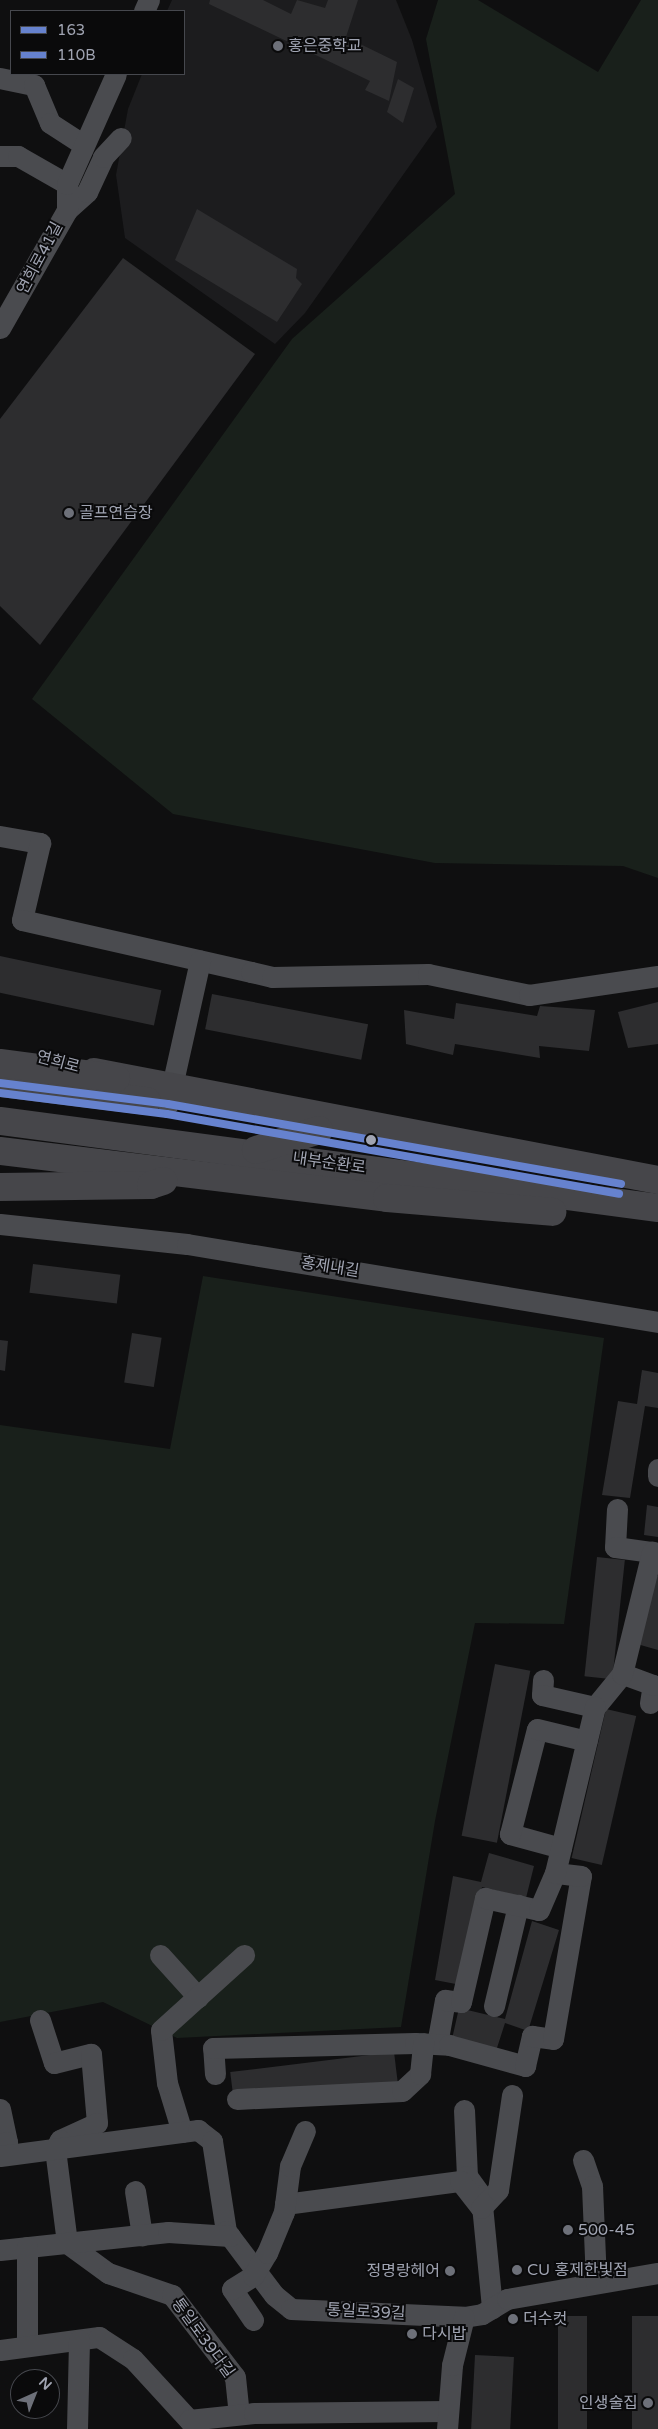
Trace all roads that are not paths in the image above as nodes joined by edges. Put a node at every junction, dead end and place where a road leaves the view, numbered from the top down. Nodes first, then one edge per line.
1 (116, 75) edge
2 (0, 78) edge
3 (121, 138) dead end
4 (84, 144) junction
5 (0, 156) edge
6 (67, 184) junction
7 (67, 210) junction
8 (0, 328) edge
9 (0, 836) edge
10 (200, 961) junction
11 (658, 976) edge
12 (0, 1049) edge
13 (0, 1063) edge
14 (116, 1078) junction
15 (0, 1083) edge
16 (170, 1095) junction
17 (0, 1121) edge
18 (319, 1130) junction
19 (0, 1151) edge
20 (658, 1180) edge
21 (0, 1187) edge
22 (658, 1202) edge
23 (658, 1208) edge
24 (658, 1223) edge
25 (0, 1224) edge
26 (658, 1322) edge
27 (658, 1469) edge
28 (658, 1476) edge
29 (617, 1509) dead end
30 (655, 1552) edge
31 (622, 1674) junction
32 (543, 1680) dead end
33 (650, 1703) dead end
34 (595, 1707) junction
35 (587, 1740) junction
36 (561, 1848) junction
37 (555, 1873) junction
38 (518, 1905) junction
39 (160, 1955) dead end
40 (244, 1955) dead end
41 (198, 1997) junction
42 (494, 2006) dead end
43 (40, 2020) dead end
44 (430, 2044) junction
45 (215, 2074) dead end
46 (512, 2095) dead end
47 (237, 2099) dead end
48 (0, 2109) edge
49 (464, 2110) dead end
50 (305, 2131) dead end
51 (182, 2132) junction
52 (0, 2144) edge
53 (55, 2149) junction
54 (0, 2156) edge
55 (583, 2160) dead end
56 (135, 2191) dead end
57 (285, 2204) junction
58 (481, 2208) junction
59 (142, 2235) junction
60 (230, 2236) junction
61 (68, 2243) junction
62 (27, 2247) junction
63 (0, 2250) edge
64 (257, 2269) junction
65 (658, 2273) edge
66 (596, 2283) junction
67 (492, 2308) junction
68 (464, 2317) junction
69 (253, 2320) dead end
70 (80, 2340) junction
71 (27, 2346) junction
72 (0, 2350) edge
73 (239, 2414) junction
74 (448, 2420) edge
75 (76, 2429) edge

1 - 4 street, 연희로41길
2 - 4 street
3 - 7 street
4 - 6 street, 연희로41길
5 - 6 street
6 - 7 street, 연희로41길
7 - 8 street, 연희로41길
9 - 10 street
10 - 11 street
10 - 16 street
12 - 14 main road, 연희로
13 - 14 main road
14 - 16 main road
15 - 16 main road, 연희로
16 - 18 main road, 연희로
16 - 20 main road
17 - 23 main road, 내부순환로
18 - 21 main road
18 - 22 main road, 연희로
19 - 24 main road, 내부순환로
25 - 26 street, 홍제내길
27 - 28 street
29 - 30 street
30 - 31 street
31 - 33 street
31 - 34 street
32 - 34 street
34 - 35 street
35 - 36 street
35 - 36 street
36 - 37 street
37 - 38 street
37 - 44 street
38 - 42 street
38 - 44 street
39 - 41 street
40 - 41 street
41 - 51 street
43 - 53 street
44 - 45 street
44 - 47 street
46 - 58 street
48 - 52 street
49 - 58 street
50 - 57 street
51 - 53 street, 통일로39길
51 - 60 street, 통일로39길
53 - 54 street, 통일로39길
53 - 61 street
55 - 66 street
56 - 59 street
57 - 58 street
57 - 64 street
58 - 67 street
59 - 60 street
59 - 61 street
60 - 64 street, 통일로39길
61 - 62 street
61 - 73 street, 통일로39다길
62 - 63 street
62 - 71 street
64 - 68 street, 통일로39길
64 - 69 street
65 - 66 street, 통일로39길
66 - 67 street, 통일로39길
67 - 68 street, 통일로39길
68 - 74 street
70 - 71 street
70 - 73 street
70 - 75 street
71 - 72 street
73 - 74 street

